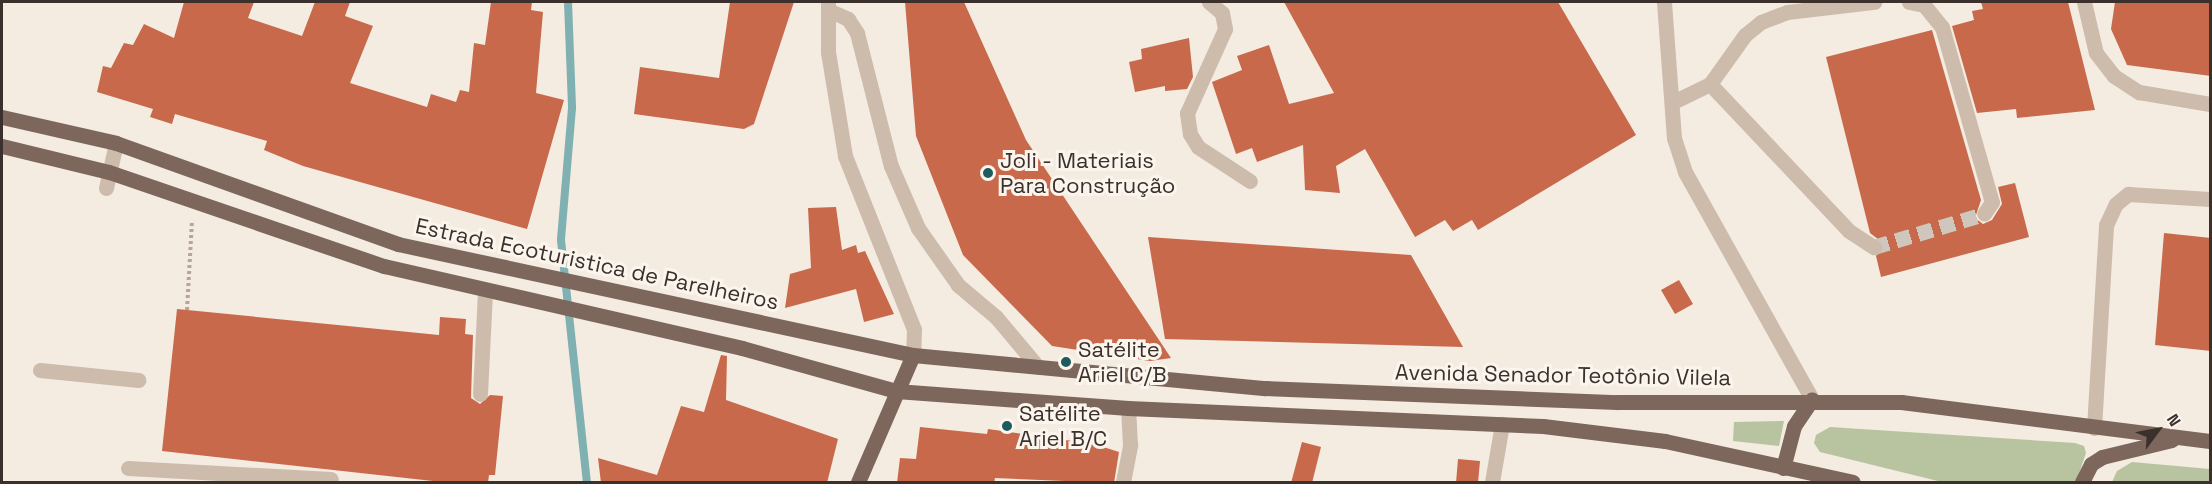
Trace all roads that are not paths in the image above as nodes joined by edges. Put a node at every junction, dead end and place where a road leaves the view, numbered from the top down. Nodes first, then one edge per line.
1 (1209, 2) edge
2 (1664, 2) edge
3 (1874, 2) edge
4 (1909, 2) edge
5 (2084, 2) edge
6 (828, 6) edge
7 (1710, 84) junction
8 (1675, 101) junction
9 (2211, 104) edge
10 (2, 117) edge
11 (116, 143) junction
12 (2, 146) edge
13 (109, 172) junction
14 (1250, 181) dead end
15 (106, 188) dead end
16 (2211, 199) edge
17 (1984, 214) dead end
18 (1874, 247) dead end
19 (486, 291) junction
20 (913, 356) junction
21 (1038, 367) junction
22 (40, 370) dead end
23 (138, 380) dead end
24 (896, 391) junction
25 (480, 394) dead end
26 (1812, 399) junction
27 (1128, 408) junction
28 (1502, 424) junction
29 (2094, 428) junction
30 (2186, 437) junction
31 (2211, 441) edge
32 (128, 468) dead end
33 (1783, 468) junction
34 (331, 479) dead end
35 (858, 483) edge
36 (1123, 483) edge
37 (1492, 483) edge
38 (1853, 483) edge
39 (2082, 483) edge

1 - 14 street
2 - 8 street
3 - 7 street
4 - 17 street
5 - 9 street
6 - 20 street
6 - 21 street
7 - 8 street
7 - 18 street
8 - 26 street
10 - 11 main road, Estrada Ecoturistica de Parelheiros
11 - 13 street
11 - 20 main road, Estrada Ecoturistica de Parelheiros
12 - 13 main road
13 - 15 street
13 - 19 main road
16 - 29 street
19 - 24 main road
19 - 25 street
20 - 21 main road, Avenida Senador Teotônio Vilela
20 - 24 main road
21 - 26 main road, Avenida Senador Teotônio Vilela
22 - 23 street
24 - 27 main road
24 - 35 main road
26 - 29 main road, Avenida Senador Teotônio Vilela
26 - 33 main road
27 - 28 main road
27 - 36 street
28 - 33 main road
28 - 37 street
29 - 30 main road, Avenida Senador Teotônio Vilela
30 - 31 main road, Avenida Senador Teotônio Vilela
30 - 39 main road
32 - 34 street
33 - 38 main road

